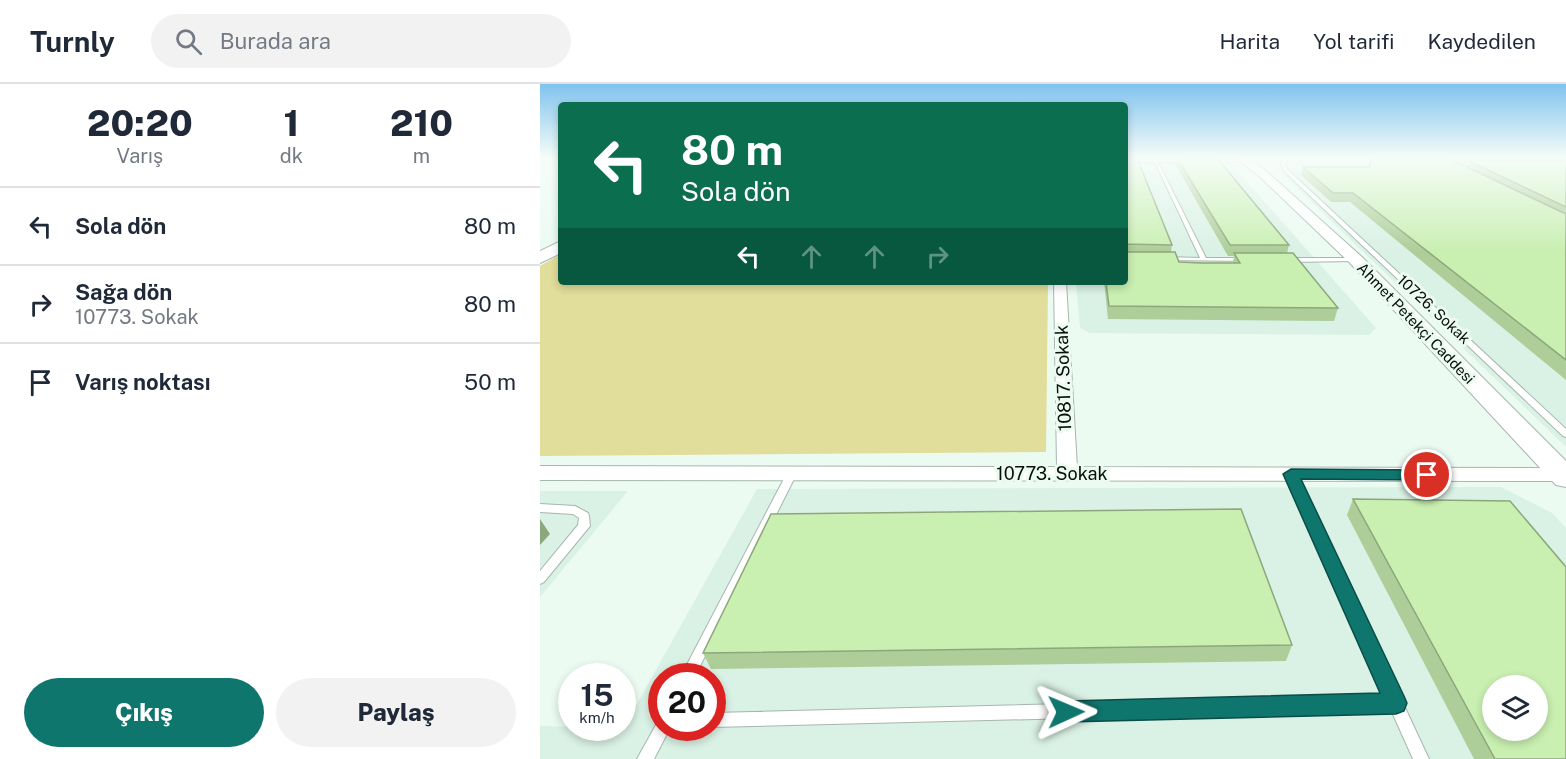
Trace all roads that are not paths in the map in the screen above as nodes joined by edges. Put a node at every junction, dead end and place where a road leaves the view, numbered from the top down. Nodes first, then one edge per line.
1 (1170, 190) edge
2 (1287, 190) edge
3 (1306, 190) edge
4 (558, 239) edge
5 (558, 248) edge
6 (540, 249) edge
7 (540, 258) edge
8 (1159, 259) edge
9 (1204, 260) junction
10 (1251, 260) edge
11 (1274, 260) edge
12 (1356, 261) junction
13 (1060, 285) edge
14 (1566, 434) edge
15 (540, 473) edge
16 (792, 473) junction
17 (1067, 473) junction
18 (1291, 474) junction
19 (1565, 477) edge
20 (540, 508) edge
21 (540, 579) edge
22 (695, 663) edge
23 (1396, 703) junction
24 (726, 720) edge
25 (655, 741) edge
26 (645, 759) edge
27 (1421, 759) edge

1 - 9 lane
2 - 12 street, Ahmet Petekçi Caddesi
3 - 14 lane, 10726. Sokak
4 - 6 street
5 - 7 street
8 - 9 lane
9 - 10 lane
11 - 12 lane
12 - 19 street, Ahmet Petekçi Caddesi
13 - 17 street, 10817. Sokak
15 - 16 street, 10773. Sokak
16 - 17 street, 10773. Sokak
16 - 22 lane
17 - 18 street, 10773. Sokak
18 - 19 street, 10773. Sokak
18 - 23 lane
20 - 21 lane
23 - 24 lane
23 - 27 lane
25 - 26 lane

